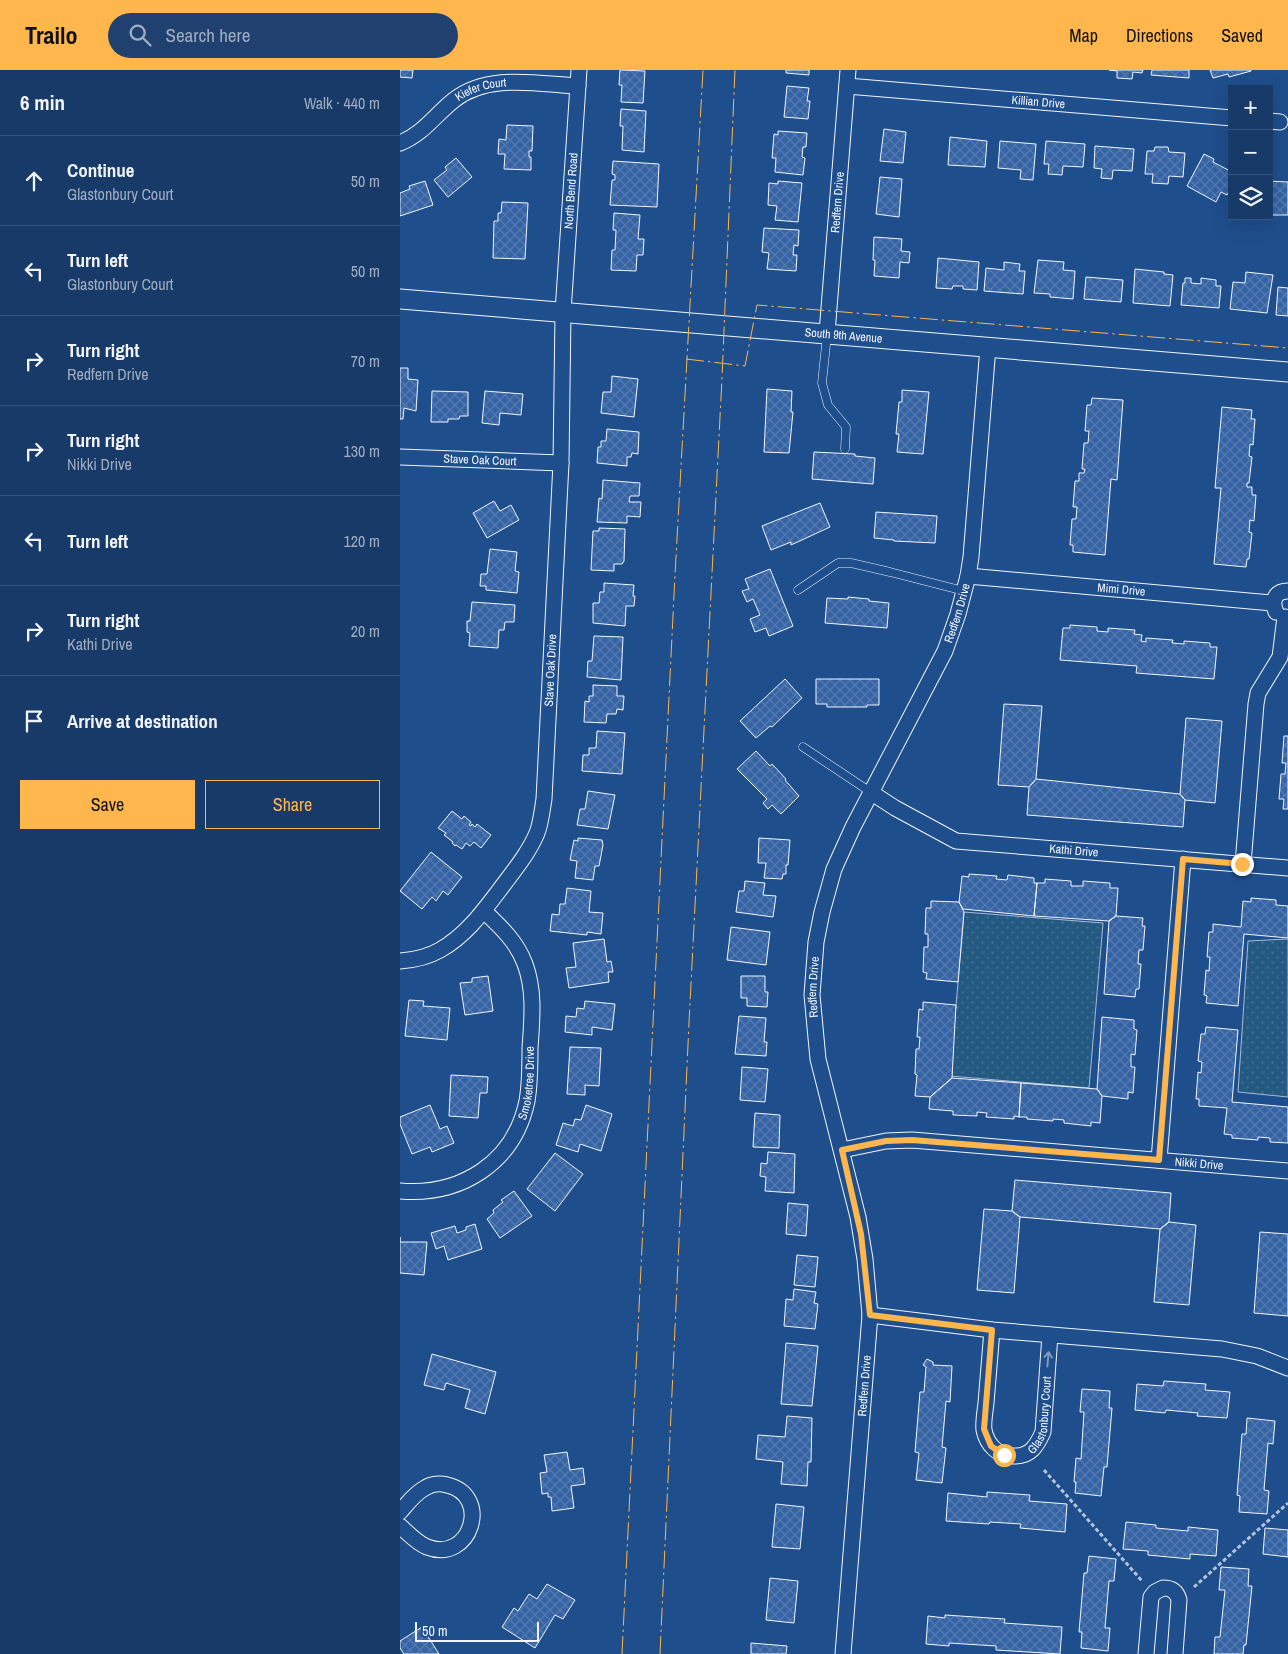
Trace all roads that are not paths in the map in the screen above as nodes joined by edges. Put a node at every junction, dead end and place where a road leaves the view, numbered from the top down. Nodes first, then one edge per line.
1 (579, 70) edge
2 (848, 70) edge
3 (578, 86) junction
4 (847, 86) junction
5 (1228, 118) edge
6 (400, 143) edge
7 (400, 299) edge
8 (563, 312) junction
9 (827, 333) junction
10 (988, 347) junction
11 (1288, 372) edge
12 (845, 449) dead end
13 (400, 457) edge
14 (561, 463) junction
15 (968, 576) junction
16 (1288, 588) edge
17 (798, 590) dead end
18 (964, 591) junction
19 (1273, 603) junction
20 (1287, 617) edge
21 (803, 747) dead end
22 (872, 793) junction
23 (1183, 859) junction
24 (1242, 864) junction
25 (1288, 868) edge
26 (484, 911) junction
27 (400, 962) edge
28 (842, 1150) junction
29 (1159, 1160) junction
30 (1288, 1171) edge
31 (400, 1191) edge
32 (870, 1315) junction
33 (992, 1330) junction
34 (1050, 1334) junction
35 (1288, 1368) edge
36 (400, 1512) edge
37 (400, 1526) edge
38 (843, 1654) edge
39 (1146, 1654) edge
40 (1175, 1654) edge

1 - 3 street, North Bend Road
2 - 4 street, Redfern Drive
3 - 6 street, Kiefer Court
3 - 8 street, North Bend Road
4 - 5 street, Killian Drive
4 - 9 street, Redfern Drive
7 - 8 street, South 9th Avenue
8 - 9 street, South 9th Avenue
8 - 14 street, Stave Oak Drive
9 - 10 street, South 9th Avenue
9 - 12 lane
10 - 11 street, South 9th Avenue
10 - 15 street, Redfern Drive
13 - 14 street, Stave Oak Court
14 - 26 street, Stave Oak Drive
15 - 18 street, Redfern Drive
15 - 19 street, Mimi Drive
16 - 19 street
17 - 18 lane
18 - 22 street, Redfern Drive
19 - 20 street
20 - 24 street
21 - 22 lane
22 - 23 street, Kathi Drive
22 - 28 street, Redfern Drive
23 - 24 street, Kathi Drive
23 - 29 street
24 - 25 street, Kathi Drive
26 - 27 street, Stave Oak Drive
26 - 31 street, Smoketree Drive
28 - 29 street, Nikki Drive
28 - 32 street, Redfern Drive
29 - 30 street, Nikki Drive
32 - 33 street
32 - 38 street, Redfern Drive
33 - 34 street
33 -> 34 street, Glastonbury Court
34 - 35 street
36 - 37 street
39 - 40 street

